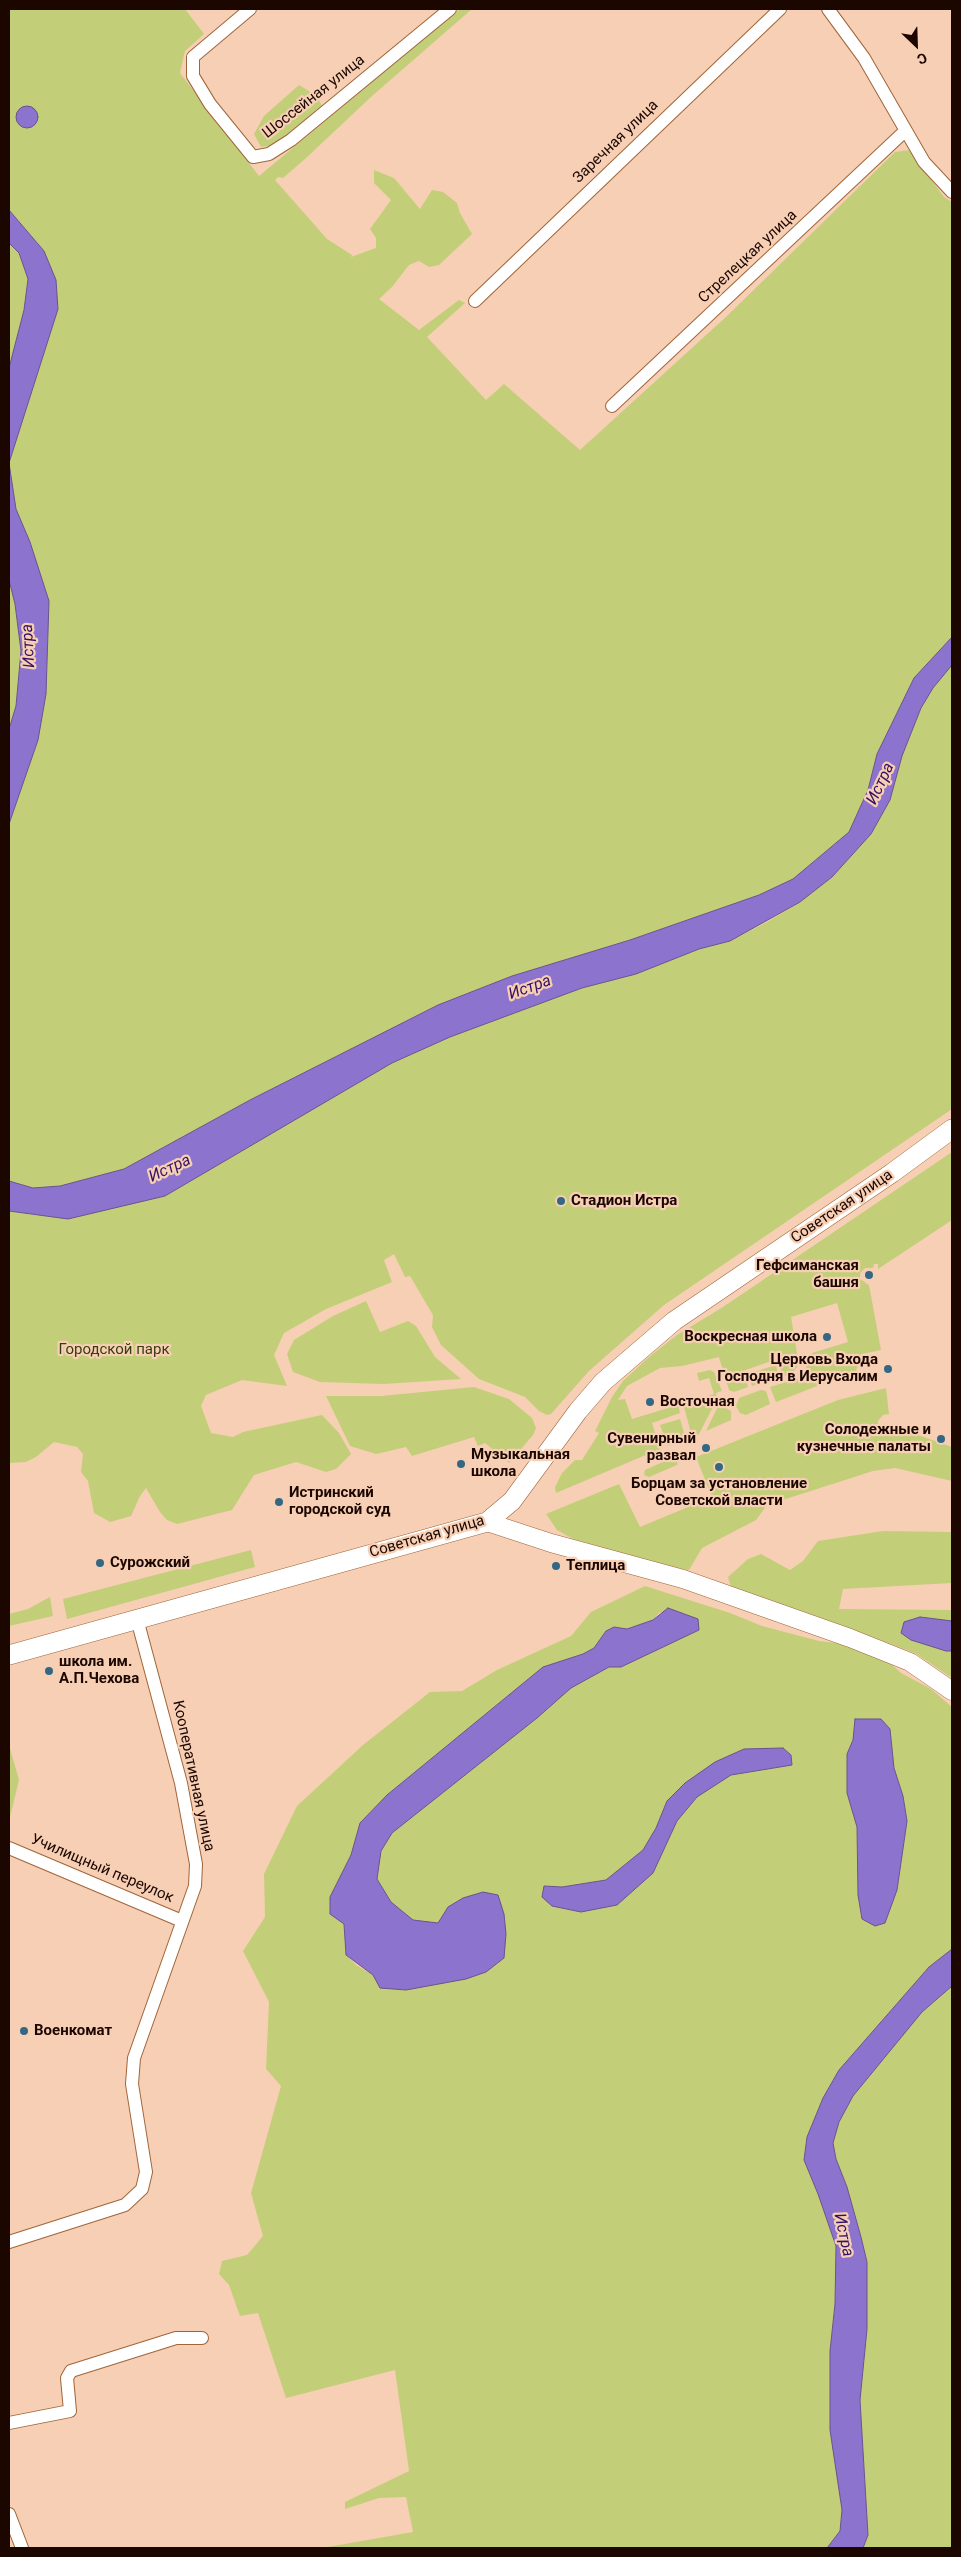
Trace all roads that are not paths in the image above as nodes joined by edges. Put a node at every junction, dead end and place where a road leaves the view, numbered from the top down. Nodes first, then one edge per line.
1 (250, 9) edge
2 (450, 9) edge
3 (780, 9) edge
4 (828, 9) edge
5 (905, 131) junction
6 (952, 192) edge
7 (475, 301) dead end
8 (612, 406) dead end
9 (952, 1129) edge
10 (487, 1522) junction
11 (137, 1619) junction
12 (9, 1655) edge
13 (952, 1691) edge
14 (9, 1848) edge
15 (182, 1921) junction
16 (9, 2242) edge
17 (202, 2338) dead end
18 (9, 2423) edge
19 (9, 2514) edge
20 (22, 2548) edge

1 - 2 street, Шоссейная улица
3 - 7 street, Заречная улица
4 - 5 street
5 - 6 street
5 - 8 street, Стрелецкая улица
9 - 10 main road, Советская улица
10 - 11 main road, Советская улица
10 - 13 main road
11 - 12 main road, Советская улица
11 - 15 street, Кооперативная улица
14 - 15 street, Училищный переулок
15 - 16 street, Кооперативная улица
17 - 18 street
19 - 20 street

